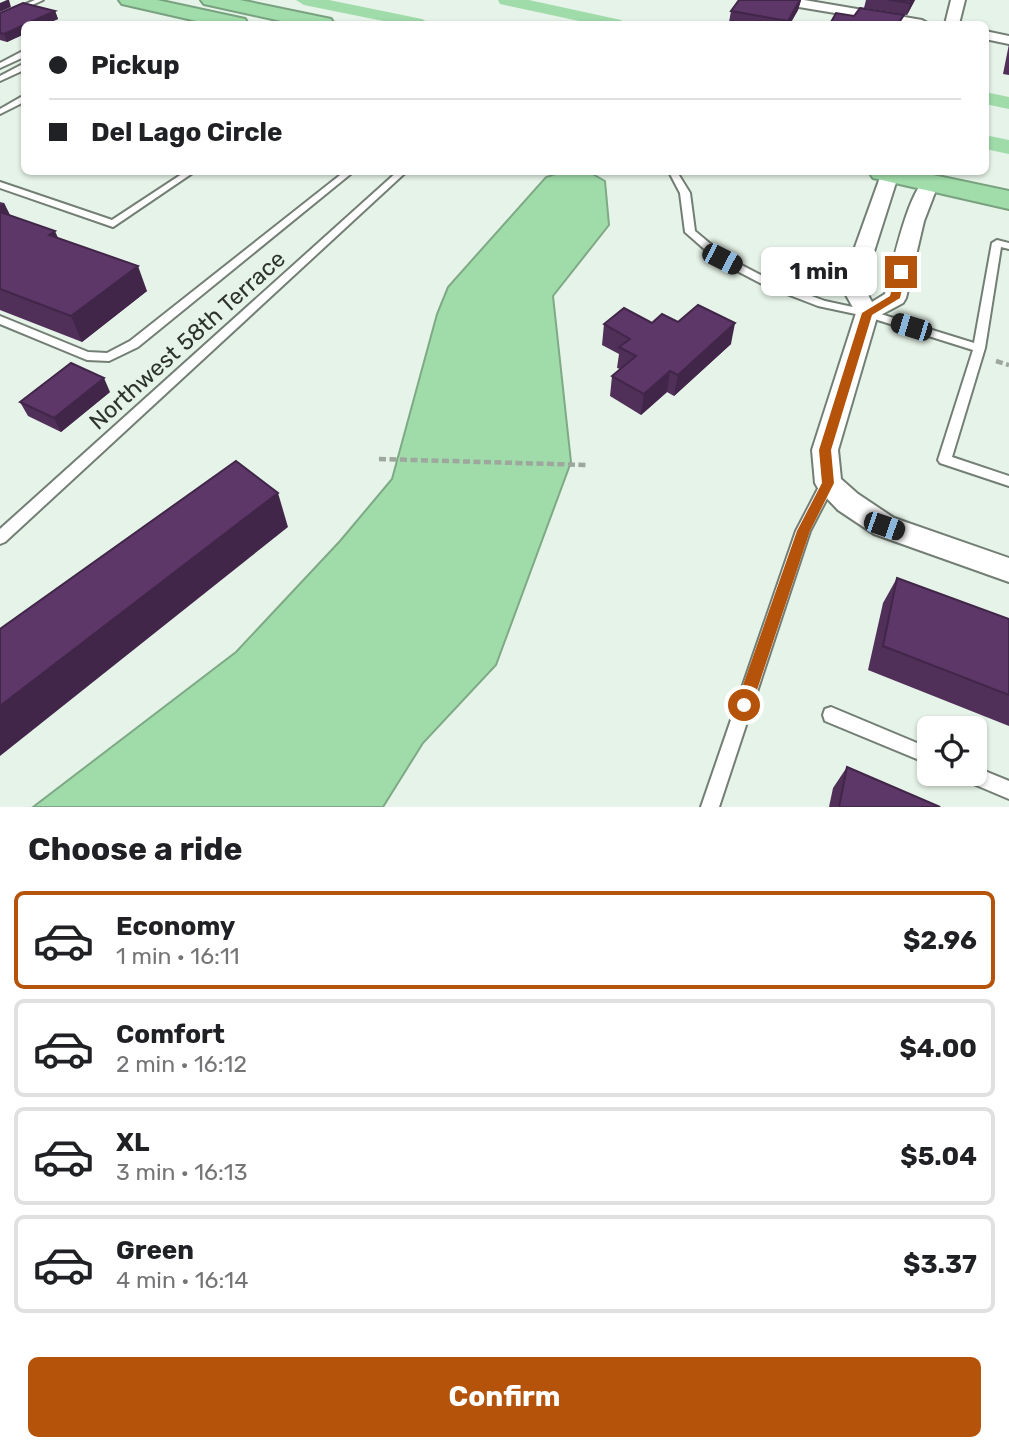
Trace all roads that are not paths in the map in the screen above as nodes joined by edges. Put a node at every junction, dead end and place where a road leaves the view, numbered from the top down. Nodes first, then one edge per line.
1 (24, 0) edge
2 (129, 0) edge
3 (211, 0) edge
4 (781, 0) edge
5 (958, 0) edge
6 (38, 1) edge
7 (0, 18) edge
8 (224, 21) edge
9 (309, 21) edge
10 (904, 21) edge
11 (953, 21) edge
12 (989, 37) edge
13 (1009, 40) edge
14 (21, 56) edge
15 (0, 66) edge
16 (21, 68) edge
17 (0, 79) edge
18 (21, 101) edge
19 (0, 112) edge
20 (989, 171) edge
21 (186, 175) edge
22 (345, 175) edge
23 (399, 175) edge
24 (675, 175) edge
25 (908, 175) edge
26 (909, 175) edge
27 (913, 175) edge
28 (916, 175) edge
29 (1009, 175) edge
30 (0, 185) edge
31 (1009, 188) edge
32 (1009, 200) edge
33 (1009, 246) edge
34 (867, 313) junction
35 (0, 320) edge
36 (979, 348) junction
37 (1009, 481) edge
38 (828, 483) junction
39 (0, 538) edge
40 (1009, 570) edge
41 (831, 715) dead end
42 (917, 751) edge
43 (987, 781) edge
44 (1009, 790) edge
45 (710, 807) edge

1 - 6 lane
2 - 8 highway
3 - 9 highway
4 - 10 street
5 - 11 street
6 - 7 lane
12 - 13 street
14 - 15 lane
16 - 17 lane
18 - 19 lane
20 - 29 highway
21 - 30 lane
22 - 35 lane
23 - 39 lane, Northwest 58th Terrace
24 - 34 lane
25 - 34 street
26 - 34 street
27 - 32 highway
28 - 31 highway
33 - 36 lane
34 - 36 lane
34 - 38 street
36 - 37 lane
38 - 40 street
38 - 45 lane
41 - 42 lane
43 - 44 lane

